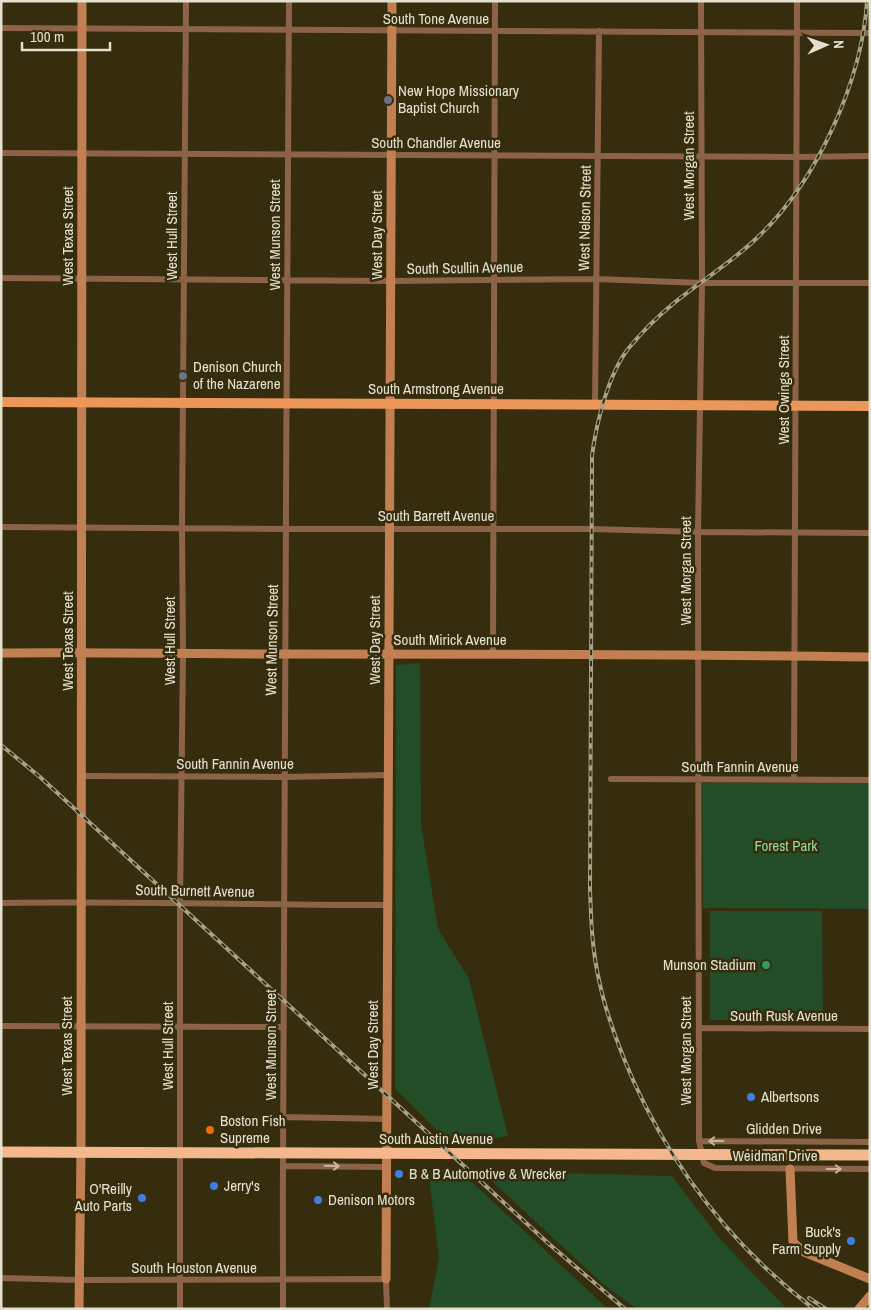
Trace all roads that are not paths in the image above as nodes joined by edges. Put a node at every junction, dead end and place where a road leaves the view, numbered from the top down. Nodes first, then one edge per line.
1 (82, 1) edge
2 (186, 1) edge
3 (289, 1) edge
4 (392, 1) edge
5 (495, 1) edge
6 (701, 1) edge
7 (797, 1) edge
8 (1, 28) edge
9 (82, 29) junction
10 (185, 30) junction
11 (288, 30) junction
12 (392, 31) junction
13 (599, 31) junction
14 (495, 32) junction
15 (701, 32) junction
16 (797, 32) junction
17 (870, 33) edge
18 (1, 153) edge
19 (185, 153) junction
20 (82, 154) junction
21 (288, 155) junction
22 (391, 155) junction
23 (495, 156) junction
24 (598, 156) junction
25 (702, 156) junction
26 (870, 156) edge
27 (796, 157) junction
28 (1, 278) edge
29 (82, 278) junction
30 (184, 279) junction
31 (596, 279) junction
32 (287, 280) junction
33 (493, 280) junction
34 (391, 281) junction
35 (702, 282) junction
36 (797, 282) junction
37 (870, 283) edge
38 (1, 402) edge
39 (82, 402) junction
40 (183, 403) junction
41 (287, 403) junction
42 (390, 404) junction
43 (493, 404) junction
44 (595, 404) junction
45 (700, 406) junction
46 (795, 406) junction
47 (870, 406) edge
48 (1, 527) edge
49 (82, 528) junction
50 (182, 528) junction
51 (389, 528) junction
52 (286, 529) junction
53 (493, 529) junction
54 (795, 531) junction
55 (698, 532) junction
56 (870, 533) edge
57 (82, 652) junction
58 (1, 653) edge
59 (183, 653) junction
60 (284, 654) junction
61 (389, 654) junction
62 (493, 654) junction
63 (699, 654) junction
64 (794, 655) junction
65 (870, 657) edge
66 (389, 775) junction
67 (82, 776) junction
68 (182, 776) junction
69 (284, 777) junction
70 (610, 779) dead end
71 (699, 779) junction
72 (794, 779) junction
73 (870, 780) edge
74 (80, 901) junction
75 (1, 902) edge
76 (180, 902) junction
77 (284, 905) junction
78 (388, 905) junction
79 (1, 1026) edge
80 (80, 1026) junction
81 (181, 1026) junction
82 (284, 1027) junction
83 (698, 1028) junction
84 (870, 1029) edge
85 (284, 1117) junction
86 (387, 1119) junction
87 (699, 1140) junction
88 (870, 1142) edge
89 (1, 1152) edge
90 (81, 1152) junction
91 (180, 1152) junction
92 (283, 1153) junction
93 (870, 1155) edge
94 (283, 1166) junction
95 (387, 1167) junction
96 (790, 1169) junction
97 (870, 1169) edge
98 (1, 1278) edge
99 (386, 1279) junction
100 (870, 1279) edge
101 (79, 1280) junction
102 (180, 1280) junction
103 (283, 1280) junction
104 (870, 1296) edge
105 (79, 1309) edge
106 (180, 1309) edge
107 (283, 1309) edge
108 (387, 1309) edge
109 (859, 1309) edge

1 - 9 street, West Texas Street
2 - 10 street, West Hull Street
3 - 11 street, West Munson Street
4 - 12 street, West Day Street
5 - 14 street
6 - 15 street, West Morgan Street
7 - 16 street, West Owings Street
8 - 9 street, South Tone Avenue
9 - 10 street, South Tone Avenue
9 - 20 street, West Texas Street
10 - 11 street, South Tone Avenue
10 - 19 street, West Hull Street
11 - 12 street, South Tone Avenue
11 - 21 street, West Munson Street
12 - 14 street, South Tone Avenue
12 - 22 street, West Day Street
13 - 14 street, South Tone Avenue
13 - 15 street, South Tone Avenue
13 - 24 street, West Nelson Street
14 - 23 street
15 - 16 street, South Tone Avenue
15 - 25 street, West Morgan Street
16 - 17 street, South Tone Avenue
16 - 27 street, West Owings Street
18 - 20 street, South Chandler Avenue
19 - 20 street, South Chandler Avenue
19 - 21 street, South Chandler Avenue
19 - 30 street, West Hull Street
20 - 29 street, West Texas Street
21 - 22 street, South Chandler Avenue
21 - 32 street, West Munson Street
22 - 23 street, South Chandler Avenue
22 - 34 street, West Day Street
23 - 24 street, South Chandler Avenue
23 - 33 street
24 - 25 street, South Chandler Avenue
24 - 31 street, West Nelson Street
25 - 27 street, South Chandler Avenue
25 - 35 street, West Morgan Street
26 - 27 street, South Chandler Avenue
27 - 36 street, West Owings Street
28 - 29 street, South Scullin Avenue
29 - 30 street, South Scullin Avenue
29 - 39 street, West Texas Street
30 - 32 street, South Scullin Avenue
30 - 40 street, West Hull Street
31 - 33 street, South Scullin Avenue
31 - 35 street, South Scullin Avenue
31 - 44 street, West Nelson Street
32 - 34 street, South Scullin Avenue
32 - 41 street, West Munson Street
33 - 34 street, South Scullin Avenue
33 - 43 street
34 - 42 street, West Day Street
35 - 36 street, South Scullin Avenue
35 - 45 street, West Morgan Street
36 - 37 street, South Scullin Avenue
36 - 46 street, West Owings Street
38 - 39 main road, South Armstrong Avenue
39 - 40 main road, South Armstrong Avenue
39 - 49 street, West Texas Street
40 - 41 main road, South Armstrong Avenue
40 - 50 street, West Hull Street
41 - 42 main road, South Armstrong Avenue
41 - 52 street, West Munson Street
42 - 43 main road, South Armstrong Avenue
42 - 51 street, West Day Street
43 - 44 main road, South Armstrong Avenue
43 - 53 street
44 - 45 main road, South Armstrong Avenue
45 - 46 main road, South Armstrong Avenue
45 - 55 street, West Morgan Street
46 - 47 main road, South Armstrong Avenue
46 - 54 street, West Owings Street
48 - 49 street, South Barrett Avenue
49 - 50 street, South Barrett Avenue
49 - 57 street, West Texas Street
50 - 52 street, South Barrett Avenue
50 - 59 street, West Hull Street
51 - 52 street, South Barrett Avenue
51 - 53 street, South Barrett Avenue
51 - 61 street, West Day Street
52 - 60 street, West Munson Street
53 - 55 street, South Barrett Avenue
53 - 62 street
54 - 55 street, South Barrett Avenue
54 - 56 street, South Barrett Avenue
54 - 64 street, West Owings Street
55 - 63 street, West Morgan Street
57 - 58 street, South Mirick Avenue
57 - 59 street, South Mirick Avenue
57 - 67 street, West Texas Street
59 - 60 street, South Mirick Avenue
59 - 68 street, West Hull Street
60 - 61 street, South Mirick Avenue
60 - 69 street, West Munson Street
61 - 62 street, South Mirick Avenue
61 - 66 street, West Day Street
62 - 63 street, South Mirick Avenue
63 - 64 street, South Mirick Avenue
63 - 71 street, West Morgan Street
64 - 65 street, South Mirick Avenue
64 - 72 street, West Owings Street
66 - 69 street, South Fannin Avenue
66 - 78 street, West Day Street
67 - 68 street, South Fannin Avenue
67 - 74 street, West Texas Street
68 - 69 street, South Fannin Avenue
68 - 76 street, West Hull Street
69 - 77 street, West Munson Street
70 - 71 street, South Fannin Avenue
71 - 72 street, South Fannin Avenue
71 - 83 street, West Morgan Street
72 - 73 street, South Fannin Avenue
74 - 75 street, South Burnett Avenue
74 - 76 street, South Burnett Avenue
74 - 80 street, West Texas Street
76 - 77 street, South Burnett Avenue
76 - 81 street, West Hull Street
77 - 78 street, South Burnett Avenue
77 - 82 street, West Munson Street
78 - 86 street, West Day Street
79 - 80 street
80 - 81 street
80 - 90 street, West Texas Street
81 - 82 street
81 - 91 street, West Hull Street
82 - 85 street, West Munson Street
83 - 84 street, South Rusk Avenue
83 - 87 street, West Morgan Street
85 - 86 street
85 - 92 street, West Munson Street
86 - 95 street, West Day Street
88 -> 87 street, Glidden Drive
87 - 96 street, Weidman Drive
89 - 90 highway, South Austin Avenue
90 - 91 highway, South Austin Avenue
90 - 101 street, West Texas Street
91 - 92 highway, South Austin Avenue
91 - 102 street, West Hull Street
92 - 93 highway, South Austin Avenue
92 - 94 street, West Munson Street
94 -> 95 street
94 - 103 street, West Munson Street
95 - 99 street, West Day Street
96 -> 97 street, Weidman Drive
96 - 100 street
98 - 101 street, South Houston Avenue
99 - 103 street, South Houston Avenue
99 - 108 street
101 - 102 street, South Houston Avenue
101 - 105 street, West Texas Street
102 - 103 street, South Houston Avenue
102 - 106 street, West Hull Street
103 - 107 street, West Munson Street
104 - 109 street

